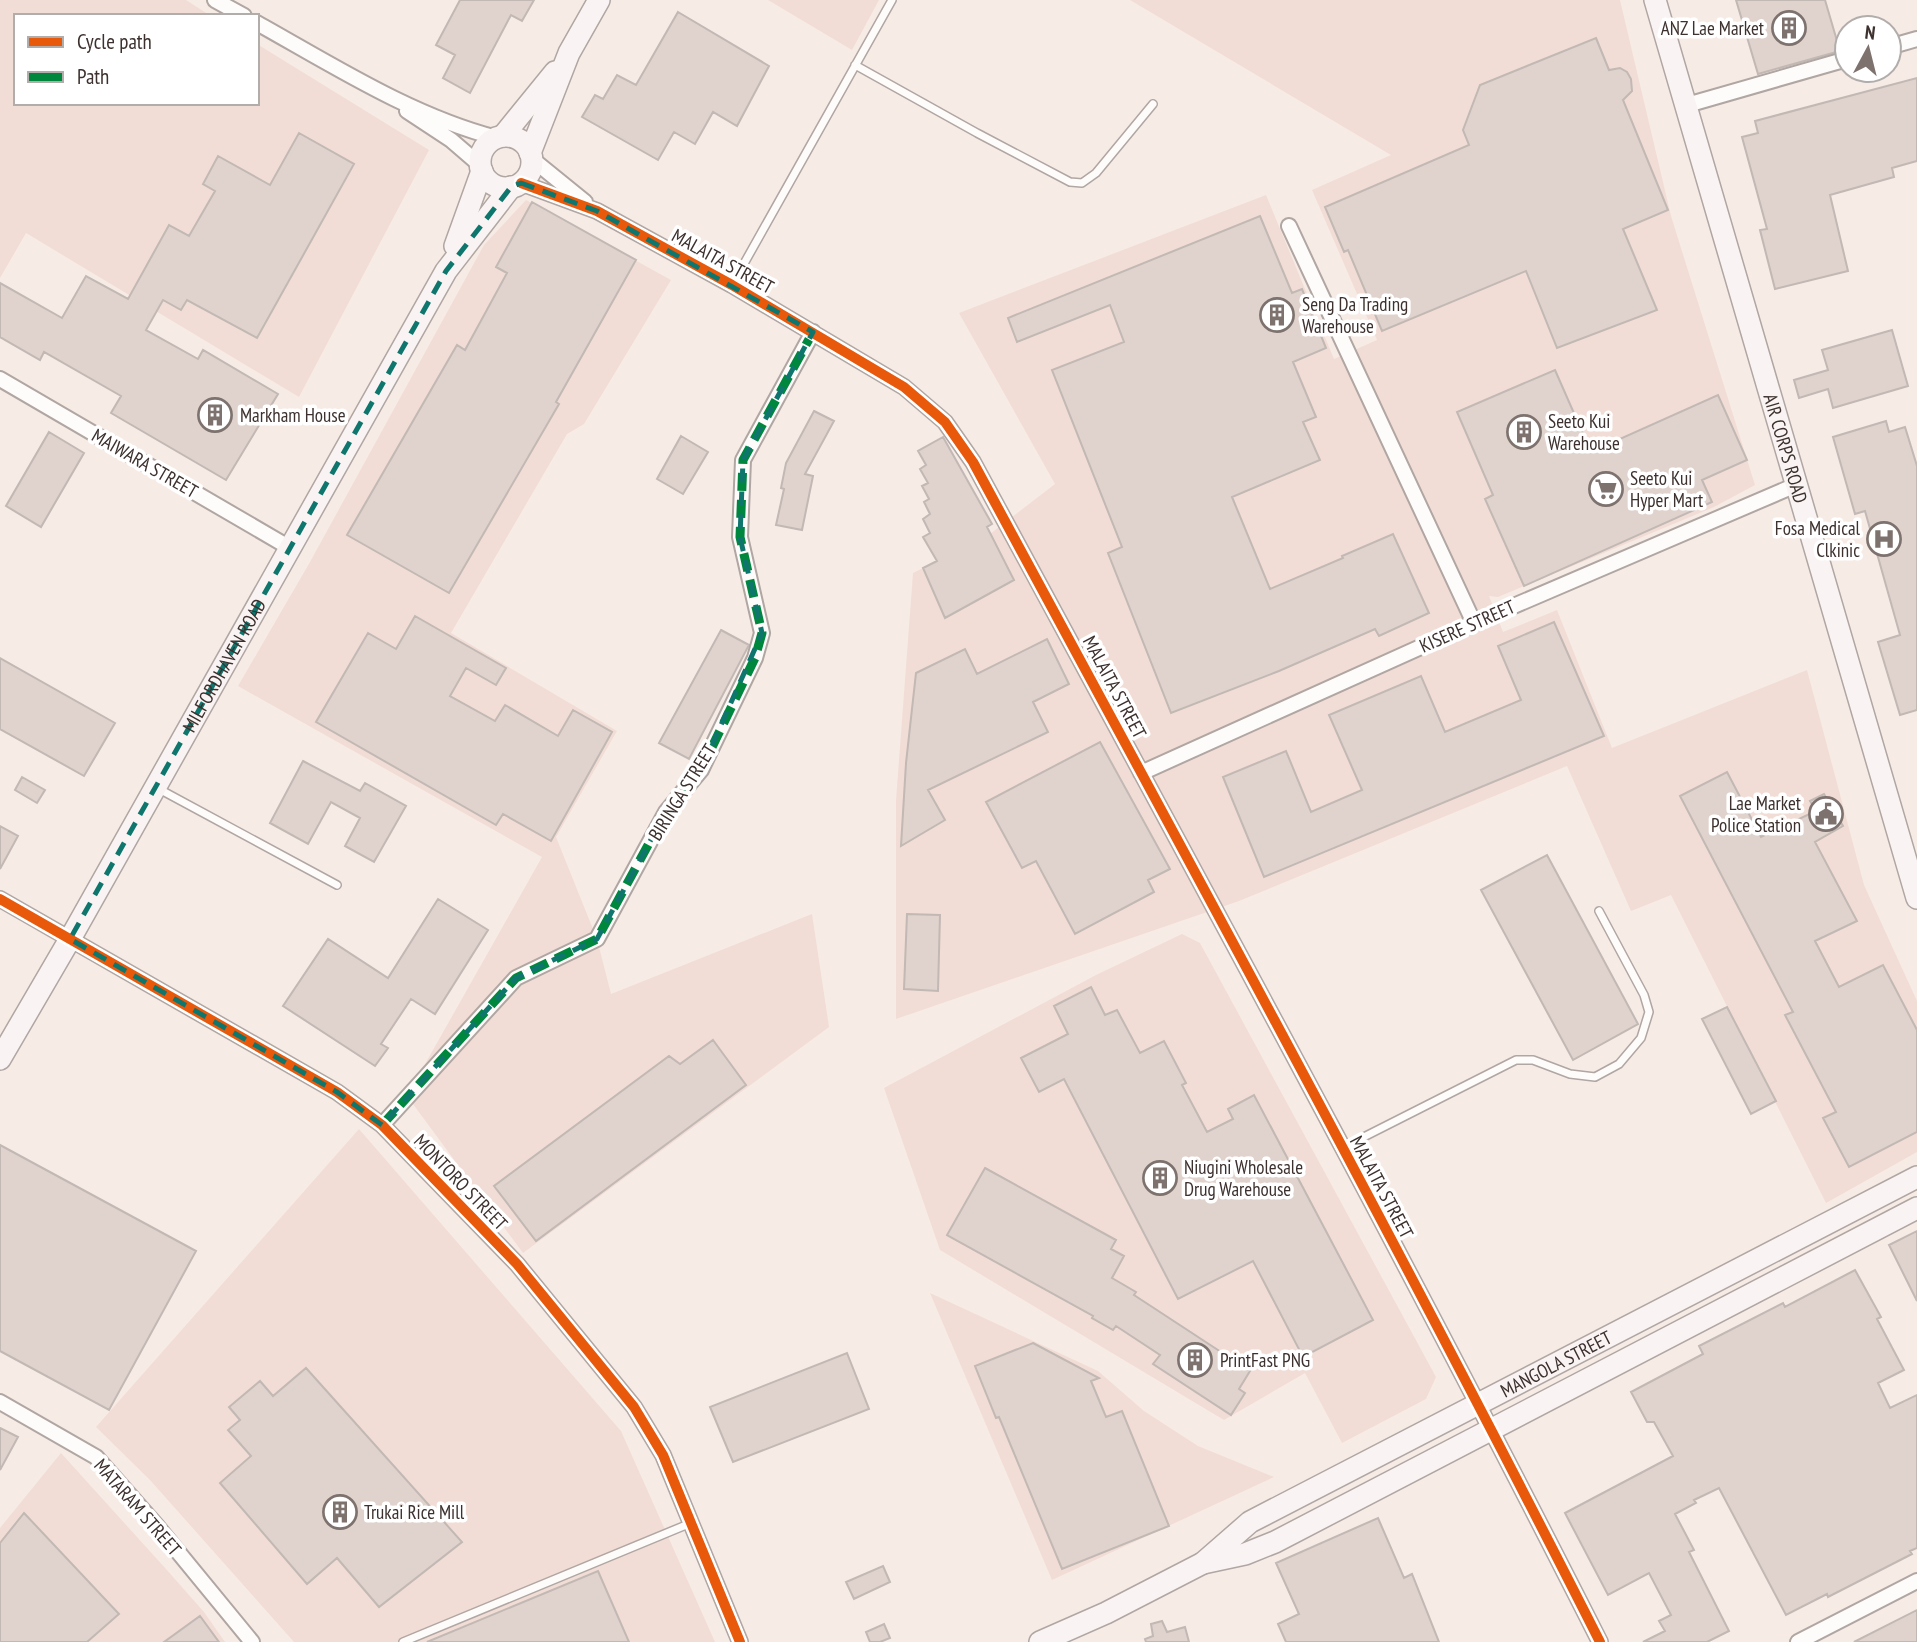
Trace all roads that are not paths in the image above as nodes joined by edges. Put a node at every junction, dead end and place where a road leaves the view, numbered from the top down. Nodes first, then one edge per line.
1 (215, 0) edge
2 (600, 0) edge
3 (892, 0) edge
4 (1655, 0) edge
5 (240, 14) edge
6 (259, 24) edge
7 (569, 54) junction
8 (1833, 63) edge
9 (855, 65) junction
10 (359, 80) junction
11 (1153, 104) dead end
12 (1687, 105) junction
13 (500, 137) junction
14 (531, 156) junction
15 (481, 168) junction
16 (516, 185) junction
17 (597, 211) junction
18 (1289, 226) dead end
19 (446, 271) junction
20 (732, 285) junction
21 (813, 332) junction
22 (0, 379) edge
23 (1796, 485) junction
24 (290, 548) junction
25 (1474, 623) junction
26 (1141, 772) junction
27 (155, 788) junction
28 (337, 885) dead end
29 (1917, 898) edge
30 (0, 899) edge
31 (1599, 911) dead end
32 (70, 939) junction
33 (0, 1059) edge
34 (382, 1125) junction
35 (1341, 1148) junction
36 (1917, 1177) edge
37 (1917, 1209) edge
38 (0, 1402) edge
39 (1478, 1404) junction
40 (1492, 1429) junction
41 (692, 1523) junction
42 (1203, 1563) junction
43 (1917, 1581) edge
44 (252, 1642) edge
45 (403, 1642) edge
46 (740, 1642) edge
47 (1040, 1642) edge
48 (1600, 1642) edge
49 (1798, 1642) edge

1 - 5 street
2 - 7 main road
3 - 9 lane
4 - 12 main road, AIR CORPS ROAD
6 - 10 street
7 - 13 main road
7 - 14 main road
8 - 12 street
9 - 11 lane
9 - 20 lane
10 - 13 street
10 - 15 street
12 - 23 main road, AIR CORPS ROAD
13 - 14 main road
13 - 15 main road
14 - 16 main road
14 - 17 street, MALAITA STREET
15 - 16 main road
15 - 19 main road, MILFORDHAVEN ROAD
16 - 17 street, MALAITA STREET
16 - 19 main road, MILFORDHAVEN ROAD
17 - 20 street, MALAITA STREET
18 - 25 street
19 - 24 main road, MILFORDHAVEN ROAD
20 - 21 street, MALAITA STREET
21 - 26 street, MALAITA STREET
21 - 34 street, BIRINGA STREET
22 - 24 street, MAIWARA STREET
23 - 25 street, KISERE STREET
23 - 29 main road, AIR CORPS ROAD
24 - 27 main road, MILFORDHAVEN ROAD
25 - 26 street, KISERE STREET
26 - 35 street, MALAITA STREET
27 - 28 lane
27 - 32 main road, MILFORDHAVEN ROAD
30 - 32 street, MONTORO STREET
31 - 35 lane
32 - 33 main road, MILFORDHAVEN ROAD
32 - 34 street, MONTORO STREET
34 - 41 street, MONTORO STREET
35 - 39 street, MALAITA STREET
36 - 39 main road, MANGOLA STREET
37 - 40 main road, MANGOLA STREET
38 - 44 street, MATARAM STREET
39 - 40 street, MALAITA STREET
39 - 42 main road, MANGOLA STREET
40 - 42 main road, MANGOLA STREET
40 - 48 street
41 - 45 lane
41 - 46 street, MONTORO STREET
42 - 47 main road, MANGOLA STREET
43 - 49 street

